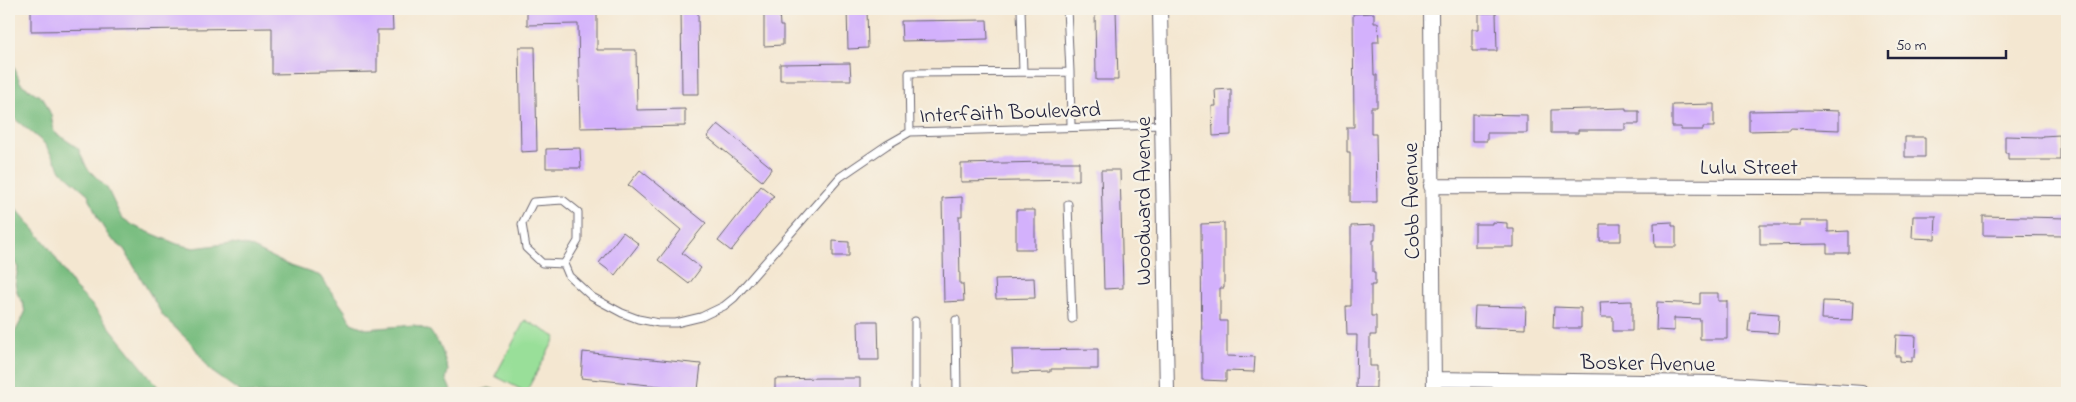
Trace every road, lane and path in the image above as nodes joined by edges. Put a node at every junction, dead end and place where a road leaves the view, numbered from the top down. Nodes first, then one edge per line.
1 (1021, 9) edge
2 (1067, 9) edge
3 (1160, 9) edge
4 (1431, 9) edge
5 (1023, 72) junction
6 (1070, 72) junction
7 (1164, 125) junction
8 (1071, 126) junction
9 (910, 132) junction
10 (1431, 186) junction
11 (2067, 188) edge
12 (1068, 204) dead end
13 (564, 264) junction
14 (1072, 319) dead end
15 (956, 320) dead end
16 (915, 321) dead end
17 (1434, 379) junction
18 (915, 393) edge
19 (957, 393) edge
20 (1167, 393) edge
21 (1434, 393) edge
22 (1862, 393) edge

1 - 5 lane
2 - 6 lane
3 - 7 street, Woodward Avenue
4 - 10 street, Cobb Avenue
5 - 6 lane
5 - 9 lane
6 - 8 lane
7 - 8 lane, Interfaith Boulevard
7 - 20 street, Woodward Avenue
8 - 9 lane, Interfaith Boulevard
9 - 13 lane, Interfaith Boulevard
10 - 11 street, Lulu Street
10 - 17 street, Cobb Avenue
12 - 14 lane
13 - 13 lane
15 - 19 lane
16 - 18 lane
17 - 21 street, Cobb Avenue
17 - 22 street, Bosker Avenue

